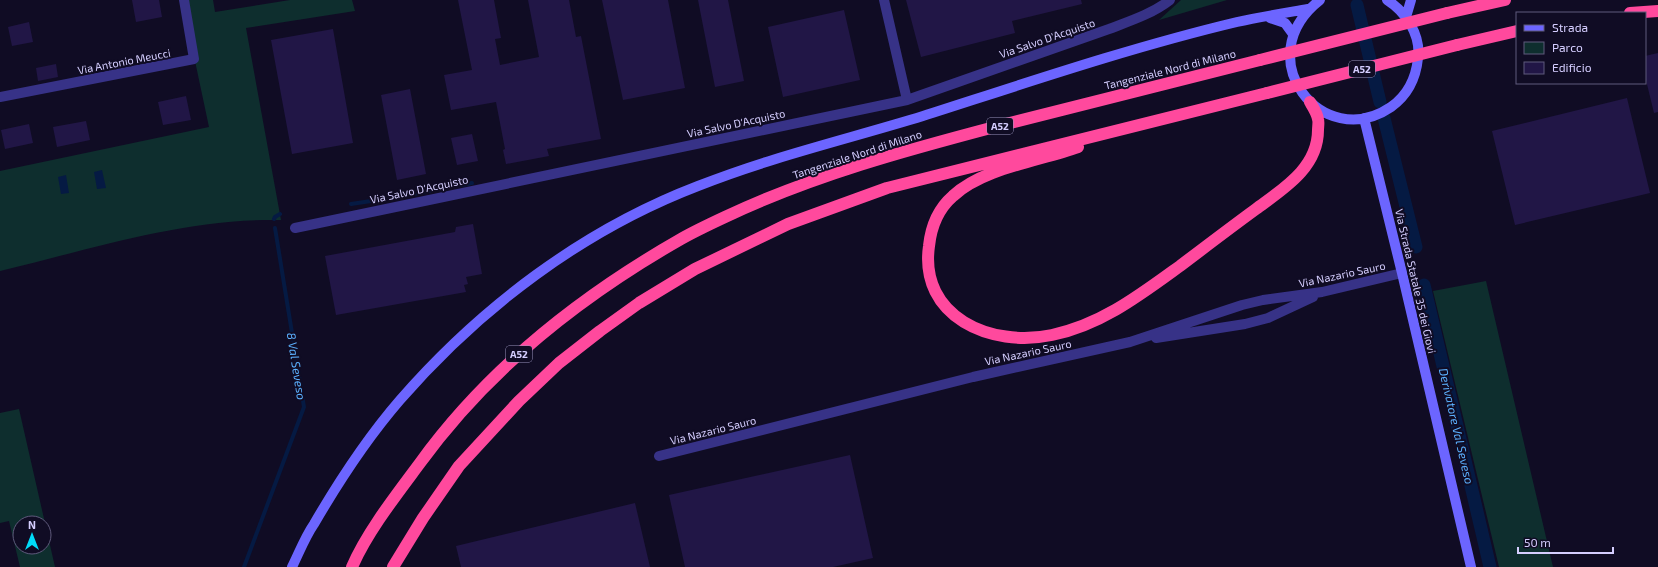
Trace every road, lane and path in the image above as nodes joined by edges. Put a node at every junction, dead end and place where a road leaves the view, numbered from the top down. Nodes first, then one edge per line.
1 (184, 0) edge
2 (884, 0) edge
3 (1170, 0) edge
4 (1320, 0) edge
5 (1387, 0) edge
6 (1411, 0) edge
7 (1505, 0) edge
8 (1308, 9) junction
9 (1658, 11) edge
10 (1644, 12) edge
11 (1406, 17) junction
12 (1264, 18) junction
13 (1516, 31) edge
14 (1293, 34) junction
15 (0, 98) edge
16 (907, 100) junction
17 (1310, 102) junction
18 (1364, 118) junction
19 (1160, 120) junction
20 (295, 228) dead end
21 (1402, 273) junction
22 (1322, 292) junction
23 (1130, 342) junction
24 (659, 456) dead end
25 (292, 567) edge
26 (352, 567) edge
27 (393, 567) edge
28 (1471, 567) edge

1 - 15 street, Via Antonio Meucci
2 - 16 street
3 - 16 street, Via Salvo D'Acquisto
4 - 8 main road
5 - 11 main road
6 - 11 main road
7 - 26 highway, Tangenziale Nord di Milano / A52, bridge
8 - 12 main road
8 - 14 main road
9 - 10 highway
11 - 18 main road
12 - 14 main road
12 - 25 main road
13 - 19 highway, A52, bridge
14 - 17 main road
16 - 20 street, Via Salvo D'Acquisto
17 - 18 main road
17 - 19 highway
18 - 21 main road, Via Strada Statale 35 dei Giovi
19 - 27 highway, A52
21 - 22 street, Via Nazario Sauro
21 - 28 main road, Via Strada Statale 35 dei Giovi
22 - 23 street, Via Nazario Sauro
22 - 23 street
23 - 24 street, Via Nazario Sauro

